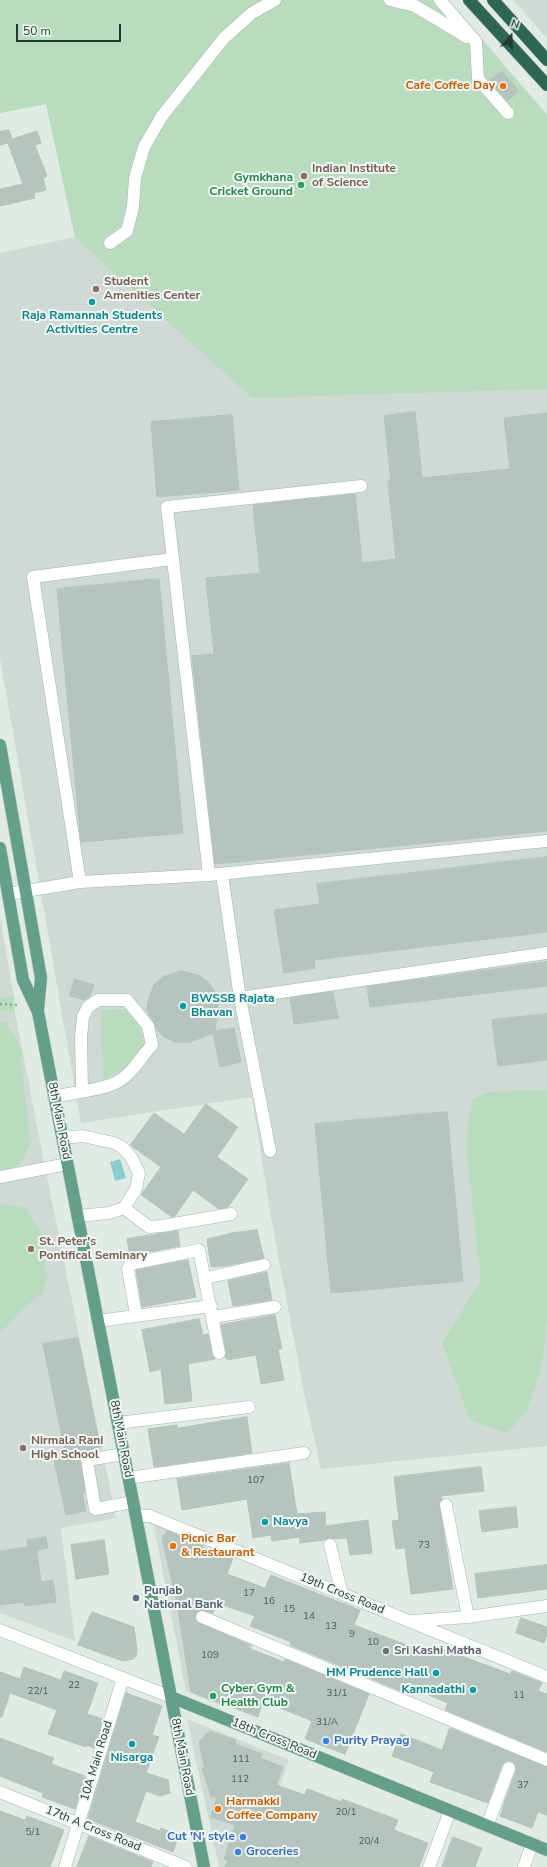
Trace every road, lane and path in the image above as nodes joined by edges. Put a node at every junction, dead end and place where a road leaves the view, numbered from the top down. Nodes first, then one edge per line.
1 (275, 0) edge
2 (390, 0) edge
3 (440, 0) edge
4 (469, 0) edge
5 (493, 0) edge
6 (476, 42) junction
7 (547, 60) edge
8 (547, 85) edge
9 (508, 114) dead end
10 (110, 243) dead end
11 (361, 486) dead end
12 (172, 559) junction
13 (0, 745) edge
14 (547, 841) edge
15 (0, 848) edge
16 (222, 874) junction
17 (209, 875) junction
18 (80, 882) junction
19 (26, 891) junction
20 (8, 894) junction
21 (547, 953) edge
22 (240, 998) junction
23 (0, 1004) edge
24 (19, 1005) dead end
25 (38, 1012) junction
26 (82, 1091) junction
27 (54, 1097) junction
28 (63, 1138) junction
29 (270, 1152) dead end
30 (67, 1164) junction
31 (0, 1177) edge
32 (124, 1208) junction
33 (231, 1214) dead end
34 (78, 1216) junction
35 (264, 1265) dead end
36 (206, 1278) junction
37 (275, 1308) dead end
38 (212, 1311) junction
39 (136, 1315) junction
40 (98, 1321) junction
41 (219, 1353) dead end
42 (250, 1407) dead end
43 (118, 1423) junction
44 (304, 1453) dead end
45 (124, 1454) junction
46 (128, 1478) junction
47 (133, 1502) junction
48 (446, 1505) dead end
49 (136, 1516) junction
50 (330, 1545) dead end
51 (342, 1594) junction
52 (547, 1606) edge
53 (202, 1617) dead end
54 (468, 1617) junction
55 (409, 1621) junction
56 (0, 1630) edge
57 (547, 1676) edge
58 (123, 1678) junction
59 (171, 1697) junction
60 (547, 1760) edge
61 (509, 1768) dead end
62 (0, 1792) edge
63 (450, 1811) junction
64 (78, 1822) junction
65 (487, 1826) junction
66 (532, 1844) junction
67 (547, 1850) edge
68 (65, 1867) edge
69 (186, 1867) edge
70 (204, 1867) edge
71 (429, 1867) edge
72 (524, 1867) edge

1 - 10 street
2 - 6 street
3 - 6 street
4 - 8 highway
5 - 7 highway
6 - 9 street
11 - 12 street
12 - 17 street
12 - 18 street
13 - 19 main road, 8th Main Road
14 - 16 street
15 - 20 main road, 8th Main Road
16 - 17 street
16 - 22 street
17 - 18 street
18 - 19 street
19 - 20 street
19 - 25 main road, 8th Main Road
20 - 25 main road, 8th Main Road
21 - 22 street
22 - 29 street
23 - 24 path
25 - 27 main road, 8th Main Road
26 - 26 street
26 - 27 street
27 - 28 main road, 8th Main Road
28 - 30 main road, 8th Main Road
28 - 32 street
30 - 31 street
30 - 34 main road, 8th Main Road
32 - 33 street
32 - 34 street
34 - 40 main road, 8th Main Road
35 - 36 street
36 - 38 street
36 - 39 street
37 - 38 street
38 - 39 street
38 - 41 street
39 - 40 street
40 - 43 main road, 8th Main Road
42 - 43 street
43 - 45 main road, 8th Main Road
44 - 46 street
45 - 46 main road, 8th Main Road
45 - 47 street
46 - 47 main road, 8th Main Road
47 - 49 main road, 8th Main Road
48 - 54 street
49 - 51 street, 19th Cross Road
49 - 59 main road, 8th Main Road
50 - 51 street
51 - 55 street, 19th Cross Road
52 - 54 street
53 - 60 street
54 - 55 street
55 - 57 street, 19th Cross Road
56 - 58 street, 18th Cross Road
58 - 59 street, 18th Cross Road
58 - 64 street, 10A Main Road
59 - 63 main road, 18th Cross Road
59 - 70 main road, 8th Main Road
61 - 65 street
62 - 64 street, 17th A Cross Road
63 - 65 main road, 18th Cross Road
63 - 71 street
64 - 68 street, 10A Main Road
64 - 69 street, 17th A Cross Road
65 - 66 main road, 18th Cross Road
66 - 67 main road, 18th Cross Road
66 - 72 street

